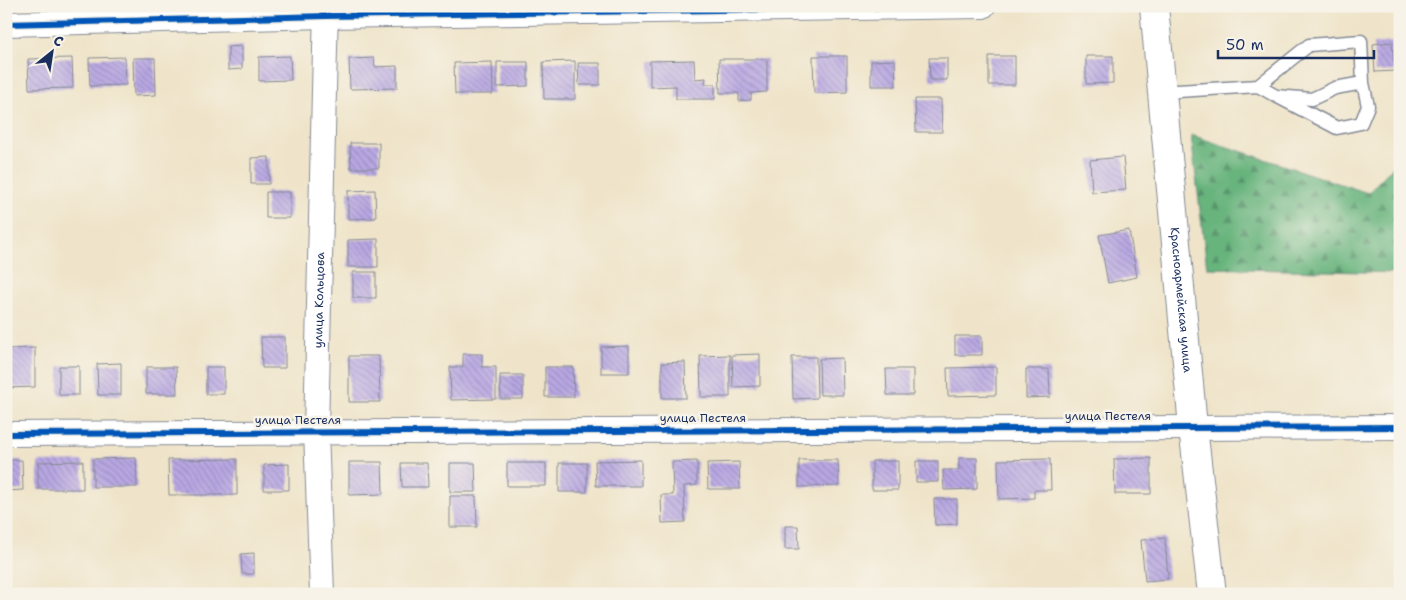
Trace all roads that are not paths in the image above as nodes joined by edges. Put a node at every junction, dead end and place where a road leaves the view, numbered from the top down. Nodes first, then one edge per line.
1 (983, 6) edge
2 (1154, 6) edge
3 (326, 11) edge
4 (6, 24) edge
5 (1363, 82) junction
6 (1258, 86) junction
7 (1162, 92) junction
8 (1276, 96) junction
9 (1400, 426) edge
10 (1193, 427) junction
11 (316, 431) junction
12 (6, 434) edge
13 (322, 594) edge
14 (1212, 594) edge

1 - 3 street
2 - 7 main road, Красноармейская улица
3 - 4 street
3 - 11 street, улица Кольцова
5 - 6 lane
5 - 8 lane
5 - 8 lane
6 - 7 lane
6 - 8 lane
7 - 10 main road, Красноармейская улица
9 - 10 street, улица Пестеля
10 - 11 street, улица Пестеля
10 - 14 main road, Красноармейская улица
11 - 12 street, улица Пестеля
11 - 13 street, улица Кольцова

